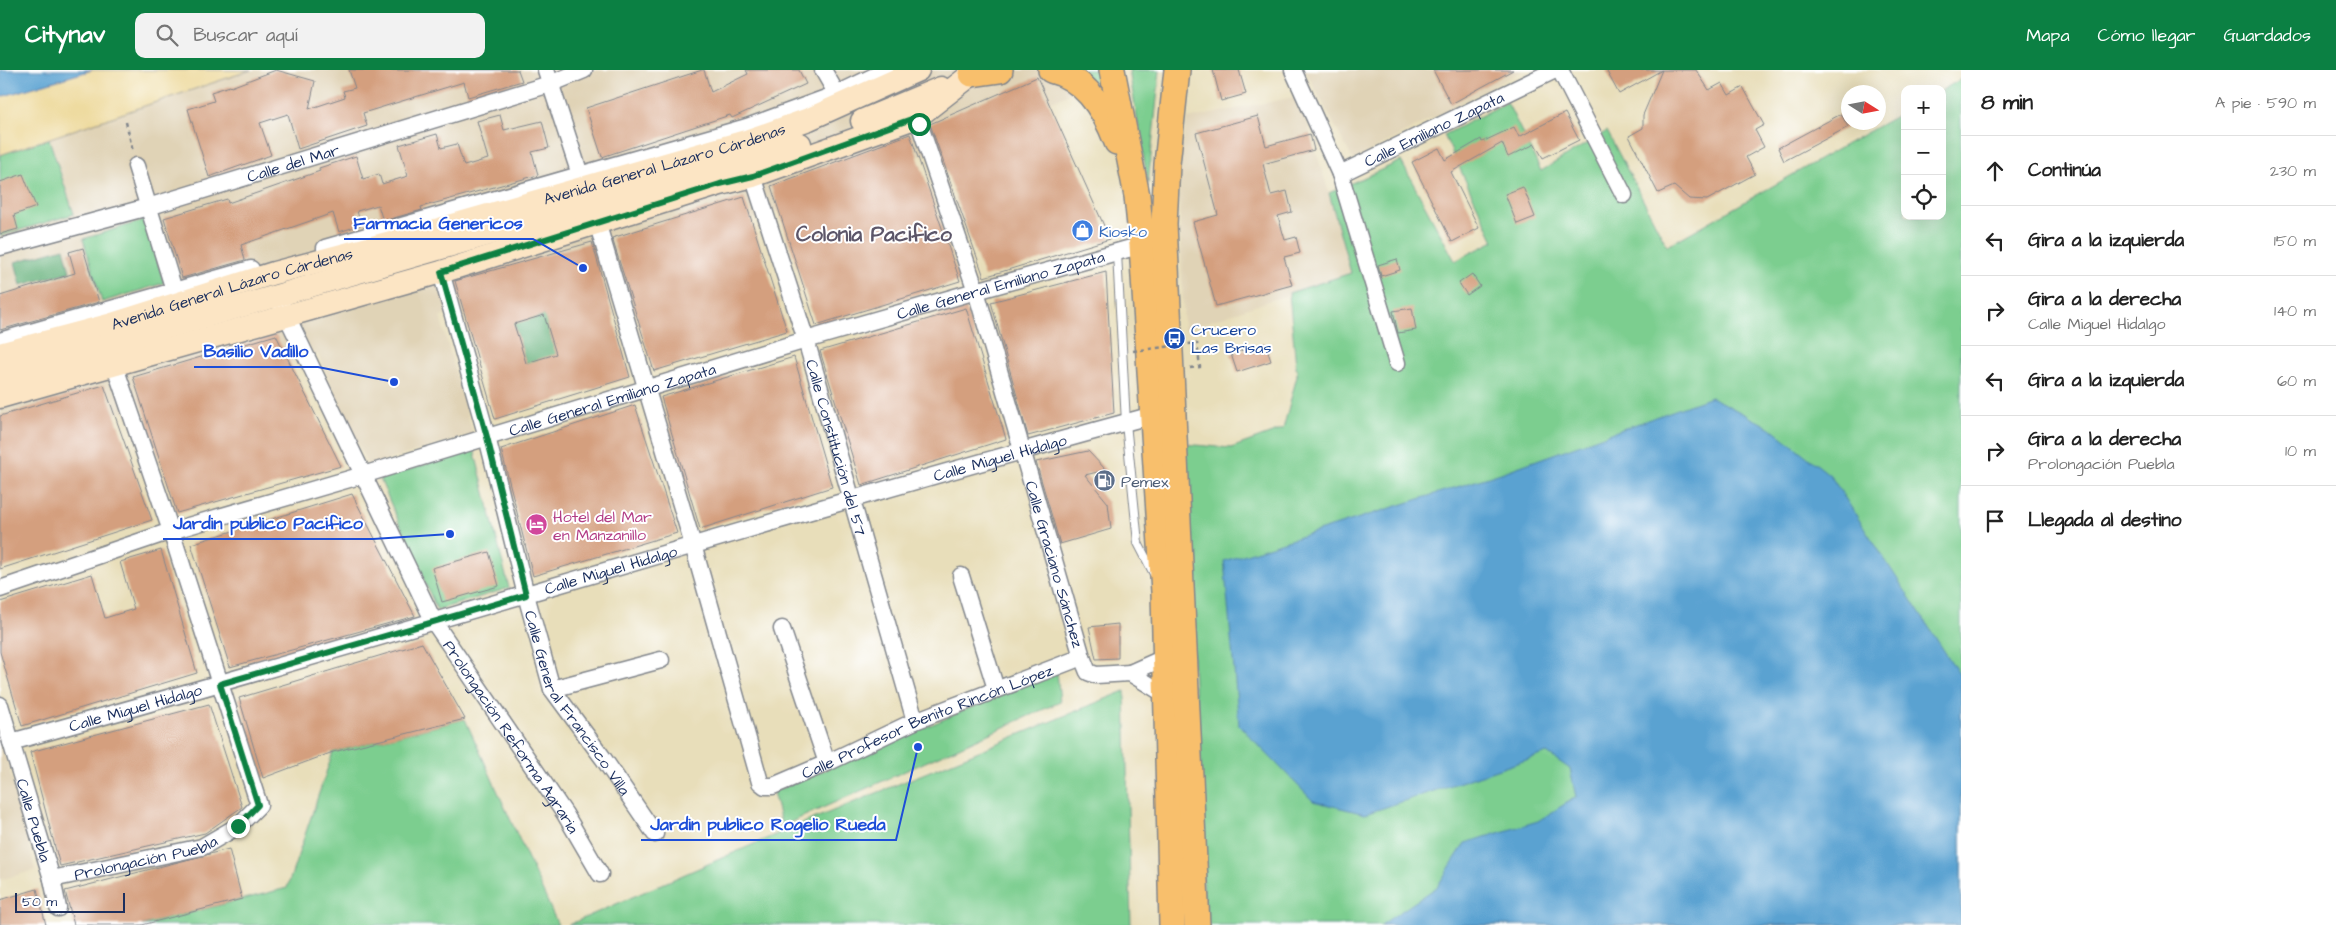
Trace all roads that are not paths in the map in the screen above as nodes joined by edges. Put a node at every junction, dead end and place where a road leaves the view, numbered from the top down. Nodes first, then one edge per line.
1 (584, 70) edge
2 (823, 70) edge
3 (887, 70) edge
4 (918, 70) edge
5 (943, 70) edge
6 (1000, 70) edge
7 (1051, 70) edge
8 (1112, 70) edge
9 (1177, 70) edge
10 (1293, 70) edge
11 (1555, 70) edge
12 (1560, 70) edge
13 (978, 72) edge
14 (548, 77) edge
15 (840, 100) junction
16 (878, 115) junction
17 (917, 117) junction
18 (136, 166) road end
19 (1340, 174) junction
20 (753, 176) junction
21 (583, 182) junction
22 (1624, 195) dead end
23 (1137, 196) junction
24 (148, 208) junction
25 (597, 222) junction
26 (1142, 245) junction
27 (0, 247) edge
28 (1117, 253) junction
29 (441, 272) junction
30 (274, 273) junction
31 (976, 291) junction
32 (176, 297) junction
33 (282, 305) junction
34 (806, 340) junction
35 (0, 341) edge
36 (0, 354) edge
37 (1397, 363) dead end
38 (114, 364) junction
39 (0, 376) edge
40 (647, 388) junction
41 (0, 397) edge
42 (1153, 415) junction
43 (1126, 423) junction
44 (487, 437) junction
45 (1021, 452) junction
46 (363, 475) junction
47 (853, 500) junction
48 (171, 531) junction
49 (693, 545) junction
50 (961, 576) dead end
51 (0, 589) edge
52 (1164, 592) junction
53 (526, 595) junction
54 (434, 622) junction
55 (782, 629) dead end
56 (1082, 657) junction
57 (1166, 657) junction
58 (661, 660) dead end
59 (1130, 673) junction
60 (220, 684) junction
61 (552, 689) junction
62 (996, 689) junction
63 (1166, 695) junction
64 (1, 714) edge
65 (915, 721) junction
66 (11, 742) junction
67 (827, 763) junction
68 (655, 834) dead end
69 (600, 874) dead end
70 (52, 879) junction
71 (58, 908) dead end
72 (1172, 925) edge
73 (1197, 925) edge

1 - 14 street, Calle del Mar
2 - 15 street
3 - 15 street
4 - 15 street, Avenida General Lázaro Cárdenas
5 - 16 street, Avenida General Lázaro Cárdenas
6 - 13 main road
7 - 23 main road
8 - 23 main road
9 - 73 main road
10 - 19 street
11 - 19 street, Calle Emiliano Zapata
12 - 22 street
13 - 16 street, Avenida General Lázaro Cárdenas
13 - 17 street, Avenida General Lázaro Cárdenas
14 - 21 street
14 - 24 street, Calle del Mar
15 - 21 street, Avenida General Lázaro Cárdenas
16 - 33 street, Avenida General Lázaro Cárdenas
17 - 20 street, Avenida General Lázaro Cárdenas
17 - 31 street, Calle Graciano Sánchez
18 - 24 street
19 - 37 street
20 - 25 street, Avenida General Lázaro Cárdenas
20 - 34 street, Calle Constitución del 57
21 - 30 street, Avenida General Lázaro Cárdenas
21 - 32 street
23 - 26 main road
24 - 27 street, Calle del Mar
24 - 32 street
25 - 29 street, Avenida General Lázaro Cárdenas
25 - 40 street
26 - 28 street, Calle General Emiliano Zapata
26 - 42 main road
28 - 31 street, Calle General Emiliano Zapata
28 - 43 lane
29 - 33 street, Avenida General Lázaro Cárdenas
29 - 44 street, Calle General Francisco Villa
30 - 32 street, Avenida General Lázaro Cárdenas
30 - 33 street, Prolongación Reforma Agraria
31 - 34 street, Calle General Emiliano Zapata
31 - 45 street, Calle Graciano Sánchez
32 - 35 street
32 - 36 street, Avenida General Lázaro Cárdenas
33 - 38 street, Avenida General Lázaro Cárdenas
33 - 39 street, Avenida General Lázaro Cárdenas
33 - 46 street, Prolongación Reforma Agraria
34 - 40 street, Calle General Emiliano Zapata
34 - 47 street, Calle Constitución del 57
38 - 41 street, Avenida General Lázaro Cárdenas
38 - 48 street
40 - 44 street, Calle General Emiliano Zapata
40 - 49 street
42 - 43 street, Calle Miguel Hidalgo
42 - 52 main road
43 - 45 street, Calle Miguel Hidalgo
43 - 52 lane
44 - 46 street, Calle General Emiliano Zapata
44 - 53 street, Calle General Francisco Villa
45 - 47 street, Calle Miguel Hidalgo
45 - 56 street, Calle Graciano Sánchez
46 - 48 street, Calle General Emiliano Zapata
46 - 54 street, Prolongación Reforma Agraria
47 - 49 street, Calle Miguel Hidalgo
47 - 65 street, Calle Constitución del 57
48 - 51 street, Calle General Emiliano Zapata
48 - 60 street
49 - 53 street, Calle Miguel Hidalgo
49 - 67 street, Calle Profesor Benito Rincón López
50 - 62 street
52 - 57 main road
53 - 54 street, Calle Miguel Hidalgo
53 - 61 street, Calle General Francisco Villa
54 - 60 street, Calle Miguel Hidalgo
54 - 69 street, Prolongación Reforma Agraria
55 - 67 street
56 - 59 street, Calle Graciano Sánchez
56 - 62 street, Calle Profesor Benito Rincón López
57 - 59 street
57 - 63 main road
58 - 61 street
59 - 63 street
60 - 66 street, Calle Miguel Hidalgo
60 - 70 street, Prolongación Puebla
61 - 68 street, Calle General Francisco Villa
62 - 65 street, Calle Profesor Benito Rincón López
63 - 72 main road
64 - 66 street, Calle Puebla
65 - 67 street, Calle Profesor Benito Rincón López
66 - 70 street, Calle Puebla
70 - 71 street, Calle Puebla

